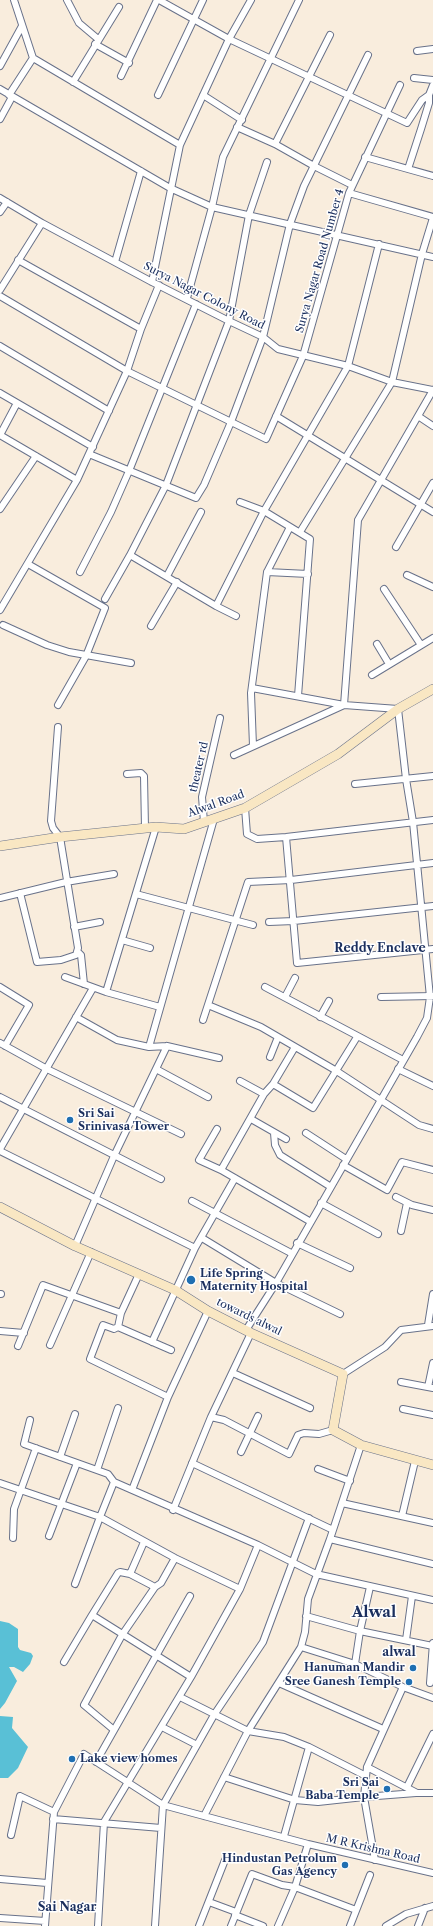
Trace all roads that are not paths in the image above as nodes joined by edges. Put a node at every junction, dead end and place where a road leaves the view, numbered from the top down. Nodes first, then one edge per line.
1 (14, 0) edge
2 (67, 0) edge
3 (158, 0) edge
4 (203, 0) edge
5 (252, 0) edge
6 (299, 0) edge
7 (118, 7) dead end
8 (193, 19) junction
9 (22, 26) junction
10 (330, 36) dead end
11 (229, 39) junction
12 (96, 42) junction
13 (433, 49) edge
14 (416, 50) dead end
15 (368, 55) dead end
16 (32, 58) junction
17 (270, 59) junction
18 (129, 63) junction
19 (0, 66) edge
20 (121, 76) dead end
21 (309, 76) junction
22 (414, 78) dead end
23 (433, 80) edge
24 (73, 82) junction
25 (400, 85) dead end
26 (433, 86) edge
27 (0, 89) edge
28 (158, 95) dead end
29 (203, 95) junction
30 (348, 95) junction
31 (429, 95) junction
32 (10, 96) junction
33 (386, 113) junction
34 (0, 119) edge
35 (242, 120) junction
36 (237, 127) junction
37 (275, 144) junction
38 (180, 145) junction
39 (365, 157) junction
40 (266, 162) dead end
41 (314, 166) junction
42 (408, 169) junction
43 (141, 171) junction
44 (433, 176) edge
45 (352, 185) junction
46 (170, 188) junction
47 (349, 193) junction
48 (0, 198) edge
49 (7, 202) junction
50 (212, 207) junction
51 (0, 212) edge
52 (249, 215) junction
53 (433, 217) edge
54 (42, 223) junction
55 (290, 224) junction
56 (336, 235) junction
57 (379, 244) junction
58 (422, 254) junction
59 (433, 258) edge
60 (18, 260) junction
61 (116, 262) junction
62 (152, 282) junction
63 (159, 285) junction
64 (0, 290) edge
65 (0, 296) edge
66 (187, 298) junction
67 (196, 304) junction
68 (229, 321) junction
69 (141, 329) junction
70 (263, 336) junction
71 (0, 346) edge
72 (304, 356) junction
73 (348, 366) junction
74 (127, 371) junction
75 (392, 382) junction
76 (161, 388) junction
77 (433, 390) edge
78 (0, 393) edge
79 (17, 403) junction
80 (197, 405) junction
81 (109, 411) junction
82 (276, 416) junction
83 (418, 416) junction
84 (231, 422) junction
85 (433, 426) edge
86 (0, 435) edge
87 (308, 436) junction
88 (93, 447) junction
89 (89, 454) junction
90 (36, 456) junction
91 (345, 459) junction
92 (129, 470) junction
93 (78, 480) junction
94 (380, 480) junction
95 (433, 483) edge
96 (166, 485) junction
97 (240, 502) dead end
98 (420, 504) junction
99 (0, 509) edge
100 (264, 511) junction
101 (201, 512) dead end
102 (433, 512) edge
103 (290, 527) junction
104 (300, 532) junction
105 (396, 547) dead end
106 (130, 555) junction
107 (28, 564) junction
108 (80, 572) dead end
109 (266, 572) junction
110 (308, 574) junction
111 (406, 574) dead end
112 (167, 576) junction
113 (178, 582) junction
114 (432, 588) edge
115 (384, 589) dead end
116 (105, 599) dead end
117 (216, 606) junction
118 (0, 610) edge
119 (236, 616) dead end
120 (3, 625) dead end
121 (151, 626) dead end
122 (433, 638) edge
123 (377, 644) dead end
124 (421, 645) junction
125 (86, 656) junction
126 (131, 663) dead end
127 (389, 664) junction
128 (372, 675) dead end
129 (252, 688) junction
130 (433, 689) edge
131 (298, 696) junction
132 (58, 705) dead end
133 (344, 706) junction
134 (398, 709) junction
135 (220, 718) dead end
136 (58, 727) dead end
137 (253, 746) junction
138 (234, 756) dead end
139 (127, 774) dead end
140 (433, 776) edge
141 (406, 779) junction
142 (355, 784) dead end
143 (245, 808) junction
144 (214, 818) junction
145 (433, 820) edge
146 (204, 822) junction
147 (413, 822) junction
148 (145, 828) junction
149 (156, 828) junction
150 (60, 837) junction
151 (286, 837) junction
152 (0, 846) edge
153 (433, 863) edge
154 (418, 865) junction
155 (114, 874) dead end
156 (291, 880) junction
157 (66, 882) junction
158 (20, 893) junction
159 (136, 894) junction
160 (0, 898) edge
161 (421, 906) junction
162 (433, 906) edge
163 (189, 908) junction
164 (235, 920) junction
165 (294, 921) junction
166 (100, 922) dead end
167 (269, 922) dead end
168 (254, 925) dead end
169 (74, 927) junction
170 (122, 940) junction
171 (150, 948) dead end
172 (433, 949) edge
173 (425, 950) junction
174 (78, 952) junction
175 (65, 977) dead end
176 (295, 978) dead end
177 (84, 984) junction
178 (0, 987) edge
179 (265, 987) dead end
180 (93, 988) junction
181 (106, 992) junction
182 (431, 996) edge
183 (381, 997) dead end
184 (285, 998) junction
185 (329, 1001) dead end
186 (208, 1005) junction
187 (160, 1007) junction
188 (76, 1017) junction
189 (320, 1017) junction
190 (203, 1020) dead end
191 (278, 1037) junction
192 (357, 1037) junction
193 (2, 1044) edge
194 (167, 1046) junction
195 (149, 1047) junction
196 (294, 1047) junction
197 (219, 1058) dead end
198 (270, 1058) dead end
199 (404, 1060) junction
200 (47, 1068) junction
201 (398, 1068) junction
202 (156, 1069) junction
203 (335, 1070) junction
204 (240, 1080) dead end
205 (273, 1084) junction
206 (433, 1086) edge
207 (264, 1094) junction
208 (0, 1097) edge
209 (208, 1097) dead end
210 (379, 1101) junction
211 (23, 1108) junction
212 (135, 1112) junction
213 (251, 1119) junction
214 (217, 1129) dead end
215 (433, 1129) edge
216 (274, 1133) junction
217 (306, 1133) dead end
218 (181, 1134) dead end
219 (286, 1139) dead end
220 (0, 1150) edge
221 (114, 1156) junction
222 (345, 1162) junction
223 (221, 1170) junction
224 (433, 1170) edge
225 (235, 1178) junction
226 (161, 1179) dead end
227 (331, 1187) junction
228 (396, 1196) dead end
229 (95, 1199) junction
230 (192, 1201) dead end
231 (321, 1203) junction
232 (407, 1203) junction
233 (0, 1207) edge
234 (433, 1210) edge
235 (216, 1212) junction
236 (310, 1222) junction
237 (401, 1231) dead end
238 (378, 1234) dead end
239 (202, 1238) junction
240 (298, 1243) junction
241 (75, 1246) junction
242 (195, 1248) junction
243 (91, 1252) junction
244 (291, 1253) junction
245 (350, 1268) dead end
246 (139, 1274) junction
247 (276, 1283) junction
248 (175, 1290) junction
249 (433, 1294) edge
250 (71, 1295) junction
251 (208, 1311) junction
252 (121, 1314) junction
253 (340, 1314) dead end
254 (430, 1325) edge
255 (118, 1327) junction
256 (0, 1331) edge
257 (249, 1332) junction
258 (24, 1333) junction
259 (152, 1342) junction
260 (50, 1345) dead end
261 (18, 1346) dead end
262 (171, 1350) dead end
263 (433, 1363) edge
264 (233, 1373) junction
265 (343, 1374) junction
266 (401, 1382) dead end
267 (430, 1387) edge
268 (168, 1397) junction
269 (118, 1408) dead end
270 (310, 1408) dead end
271 (403, 1409) dead end
272 (74, 1414) dead end
273 (433, 1415) edge
274 (258, 1416) dead end
275 (211, 1417) junction
276 (30, 1420) dead end
277 (333, 1430) junction
278 (249, 1434) junction
279 (361, 1445) junction
280 (36, 1448) junction
281 (241, 1452) dead end
282 (60, 1457) junction
283 (415, 1461) junction
284 (77, 1463) junction
285 (192, 1463) junction
286 (433, 1465) edge
287 (318, 1468) dead end
288 (97, 1470) junction
289 (350, 1480) junction
290 (114, 1482) junction
291 (0, 1483) edge
292 (22, 1490) junction
293 (132, 1490) junction
294 (60, 1503) junction
295 (342, 1503) junction
296 (173, 1510) junction
297 (402, 1516) junction
298 (100, 1517) junction
299 (309, 1518) junction
300 (433, 1523) edge
301 (333, 1530) junction
302 (49, 1536) dead end
303 (13, 1538) dead end
304 (330, 1539) junction
305 (144, 1542) junction
306 (258, 1546) junction
307 (175, 1558) junction
308 (292, 1564) junction
309 (433, 1564) edge
310 (130, 1574) junction
311 (316, 1574) junction
312 (75, 1584) dead end
313 (155, 1587) junction
314 (370, 1587) junction
315 (240, 1589) junction
316 (190, 1596) dead end
317 (412, 1596) junction
318 (433, 1600) edge
319 (92, 1615) junction
320 (306, 1616) junction
321 (360, 1631) junction
322 (122, 1635) junction
323 (406, 1640) junction
324 (433, 1645) edge
325 (301, 1647) junction
326 (156, 1656) junction
327 (64, 1662) dead end
328 (355, 1664) junction
329 (191, 1677) junction
330 (279, 1683) junction
331 (432, 1683) edge
332 (404, 1687) junction
333 (180, 1697) junction
334 (431, 1697) edge
335 (214, 1715) junction
336 (162, 1727) junction
337 (383, 1729) junction
338 (114, 1730) junction
339 (248, 1731) junction
340 (433, 1734) edge
341 (197, 1745) junction
342 (309, 1747) junction
343 (96, 1762) junction
344 (367, 1767) junction
345 (366, 1776) junction
346 (224, 1777) junction
347 (127, 1783) junction
348 (407, 1787) junction
349 (416, 1793) junction
350 (433, 1793) edge
351 (364, 1797) junction
352 (294, 1800) junction
353 (163, 1805) junction
354 (53, 1816) junction
355 (204, 1816) junction
356 (104, 1822) junction
357 (161, 1828) junction
358 (11, 1835) dead end
359 (284, 1836) junction
360 (308, 1844) junction
361 (225, 1860) dead end
362 (375, 1860) junction
363 (433, 1873) edge
364 (370, 1875) dead end
365 (0, 1879) edge
366 (48, 1883) junction
367 (295, 1887) junction
368 (209, 1902) junction
369 (433, 1906) edge
370 (425, 1908) junction
371 (356, 1910) junction
372 (235, 1914) junction
373 (0, 1918) edge
374 (45, 1923) edge
375 (98, 1926) edge
376 (155, 1926) edge
377 (199, 1926) edge
378 (231, 1926) edge
379 (263, 1926) edge
380 (278, 1926) edge
381 (350, 1926) edge
382 (386, 1926) edge
383 (418, 1926) edge

1 - 9 street
2 - 12 street
3 - 8 street
3 - 18 street
4 - 8 street
5 - 11 street
6 - 17 street
7 - 12 street
8 - 11 street
8 - 28 street
9 - 16 street
9 - 19 street
10 - 21 street
11 - 17 street
11 - 29 street
12 - 18 street
12 - 24 street
13 - 14 street
15 - 30 street
16 - 24 street
16 - 32 street
17 - 21 street
17 - 35 street
18 - 20 street
21 - 30 street
21 - 37 street
22 - 23 street
24 - 38 street
25 - 33 street, Surya Nagar Road Number 4
26 - 31 street
27 - 32 street
29 - 35 street
29 - 38 street
30 - 33 street
30 - 41 street
31 - 33 street
31 - 42 street
32 - 34 street
32 - 43 street
33 - 39 street, Surya Nagar Road Number 4
35 - 36 street
36 - 37 street
36 - 50 street
37 - 41 street
38 - 46 street
39 - 42 street
39 - 45 street, Surya Nagar Road Number 4
40 - 52 street
41 - 45 street
41 - 55 street
42 - 44 street
43 - 46 street
43 - 61 street
45 - 47 street, Surya Nagar Road Number 4
46 - 50 street
46 - 62 street
47 - 53 street
47 - 56 street, Surya Nagar Road Number 4
48 - 49 street, Surya Nagar Colony Road
49 - 51 street
49 - 54 street, Surya Nagar Colony Road
50 - 52 street
50 - 66 street
52 - 55 street
52 - 68 street
53 - 58 street
54 - 60 street
54 - 61 street, Surya Nagar Colony Road
55 - 56 street
55 - 70 street
56 - 57 street
56 - 72 street, Surya Nagar Road Number 4
57 - 58 street
57 - 73 street
58 - 59 street
58 - 75 street
60 - 64 street
60 - 69 street
61 - 62 street, Surya Nagar Colony Road
62 - 63 street, Surya Nagar Colony Road
63 - 66 street, Surya Nagar Colony Road
63 - 69 street
65 - 74 street
66 - 67 street, Surya Nagar Colony Road
67 - 68 street, Surya Nagar Colony Road
67 - 76 street
68 - 70 street, Surya Nagar Colony Road
68 - 80 street
69 - 74 street
70 - 72 street, Surya Nagar Colony Road
70 - 84 street
71 - 81 street
72 - 73 street, Surya Nagar Colony Road
72 - 82 street, Surya Nagar Road Number 4
73 - 75 street, Surya Nagar Colony Road
73 - 87 street
74 - 76 street
74 - 81 street
75 - 77 street, Surya Nagar Colony Road
75 - 91 street
76 - 80 street
76 - 92 street
77 - 83 street
78 - 79 street
79 - 86 street
79 - 88 street
80 - 84 street
80 - 96 street
81 - 88 street
82 - 84 street, Surya Nagar Road Number 4
82 - 87 street
83 - 85 street
83 - 94 street
84 - 96 street
86 - 90 street
87 - 91 street
87 - 100 street
88 - 89 street
89 - 92 street
89 - 93 street
90 - 93 street
90 - 99 street
91 - 94 street
91 - 104 street
92 - 96 street
92 - 108 street
93 - 107 street
94 - 98 street
94 - 133 street
95 - 98 street
96 - 106 street
97 - 100 street
98 - 102 street
98 - 105 street
100 - 103 street
100 - 117 street
101 - 112 street
103 - 104 street
103 - 109 street
104 - 110 street
106 - 112 street
106 - 116 street
107 - 118 street
107 - 125 street
109 - 110 street
109 - 129 street
110 - 131 street
111 - 114 street
112 - 113 street
113 - 117 street
113 - 121 street
115 - 124 street
117 - 119 street
120 - 125 street
122 - 124 street
123 - 127 street
124 - 127 street
125 - 126 street
125 - 132 street
127 - 128 street
129 - 131 street
129 - 137 street
130 - 134 main road, Alwal Road
131 - 133 street
133 - 134 street
133 - 137 street
134 - 141 street
134 - 143 main road, Alwal Road
135 - 146 street, theater rd
136 - 150 street
137 - 138 street
139 - 148 street
140 - 141 street
141 - 142 street
141 - 147 street
143 - 144 main road, Alwal Road
143 - 151 street
144 - 146 main road, Alwal Road
144 - 163 street
145 - 147 street
146 - 149 main road, Alwal Road
147 - 151 street
147 - 154 street
148 - 149 main road, Alwal Road
148 - 150 main road, Alwal Road
149 - 159 street
150 - 152 main road, Alwal Road
150 - 157 street
151 - 156 street
153 - 154 street
154 - 156 street
154 - 161 street
155 - 157 street
156 - 164 street
156 - 165 street
157 - 158 street
157 - 169 street
158 - 160 street
158 - 174 street
159 - 163 street
159 - 170 street
161 - 162 street
161 - 165 street
161 - 173 street
163 - 164 street
163 - 187 street
164 - 168 street
164 - 186 street
165 - 167 street
165 - 173 street
166 - 169 street
169 - 174 street
170 - 171 street
170 - 181 street
172 - 173 street
173 - 182 street
174 - 177 street
175 - 177 street
176 - 184 street
177 - 180 street
178 - 193 street
179 - 184 street
180 - 181 street
180 - 188 street
181 - 187 street
182 - 183 street
182 - 199 street
184 - 189 street
185 - 189 street
186 - 190 street
186 - 191 street
187 - 195 street
188 - 195 street
188 - 200 street
189 - 192 street
191 - 196 street
191 - 198 street
192 - 199 street
192 - 203 street
193 - 200 street
194 - 195 street
194 - 197 street
194 - 202 street
196 - 203 street
196 - 205 street
199 - 201 street
200 - 211 street
200 - 212 street
201 - 206 street
201 - 210 street
202 - 209 street
202 - 212 street
203 - 205 street
203 - 210 street
204 - 207 street
205 - 207 street
207 - 213 street
208 - 211 street
210 - 215 street
210 - 222 street
211 - 220 street
211 - 221 street
212 - 218 street
212 - 221 street
213 - 216 street
213 - 223 street
214 - 223 street
216 - 219 street
216 - 227 street
217 - 222 street
220 - 229 street
221 - 226 street
221 - 229 street
222 - 224 street
222 - 227 street
223 - 225 street
225 - 235 street
225 - 236 street
227 - 231 street
228 - 232 street
229 - 241 street
229 - 242 street
230 - 235 street
231 - 236 street
231 - 238 street
232 - 234 street
232 - 237 street
233 - 241 main road, towards alwal
235 - 239 street
235 - 244 street
236 - 240 street
239 - 242 street
239 - 247 street
240 - 244 street
240 - 245 street
241 - 243 main road, towards alwal
242 - 248 street
243 - 246 main road, towards alwal
243 - 250 street
244 - 247 street
246 - 248 main road, towards alwal
246 - 252 street
247 - 253 street
247 - 257 street
248 - 251 main road, towards alwal
248 - 259 street
249 - 254 street
250 - 252 street
250 - 258 street
250 - 260 street
251 - 257 main road, towards alwal
251 - 268 street
252 - 255 street
254 - 265 street
255 - 259 street
255 - 268 street
256 - 258 street
257 - 264 street
257 - 265 main road, towards alwal
258 - 261 street
259 - 262 street
263 - 267 street
264 - 270 street
264 - 275 street
265 - 277 main road
266 - 267 street
268 - 293 street
269 - 288 street
271 - 273 street
272 - 282 street
274 - 278 street
275 - 278 street
275 - 285 street
276 - 280 street
277 - 278 street
277 - 279 main road
278 - 281 street
279 - 283 main road
279 - 289 street
280 - 282 street
280 - 292 street
282 - 284 street
283 - 286 main road
283 - 297 street
284 - 288 street
284 - 294 street
285 - 296 street
285 - 299 street
287 - 289 street
288 - 290 street
289 - 295 street
290 - 293 street
290 - 298 street
291 - 292 street
292 - 294 street
292 - 303 street
293 - 296 street
294 - 298 street
294 - 302 street
295 - 297 street
295 - 301 street
296 - 306 street
297 - 300 street
298 - 305 street
298 - 312 street
299 - 301 street
299 - 308 street
301 - 304 street
304 - 309 street
304 - 311 street
305 - 307 street
305 - 310 street
306 - 308 street
306 - 315 street
307 - 313 street
307 - 315 street
308 - 311 street
308 - 335 street
310 - 313 street
310 - 319 street
311 - 314 street
311 - 320 street
313 - 322 street
314 - 317 street
314 - 321 street
315 - 329 street
316 - 326 street
317 - 318 street
317 - 323 street
319 - 322 street
319 - 327 street
320 - 321 street
320 - 325 street
321 - 323 street
321 - 328 street
322 - 326 street
322 - 338 street
323 - 324 street
324 - 331 street
325 - 328 street
325 - 330 street
326 - 329 street
326 - 338 street
328 - 332 street
329 - 333 street
330 - 337 street
330 - 339 street
331 - 334 street
332 - 334 street
332 - 337 street
333 - 335 street
333 - 336 street
335 - 339 street
335 - 341 street
336 - 341 street
336 - 347 street
337 - 344 street
338 - 343 street
339 - 342 street
339 - 346 street
340 - 348 street
341 - 353 street
342 - 345 street
342 - 352 street
343 - 347 street, M R Krishna Road
343 - 354 street
344 - 345 street
344 - 348 street
345 - 351 street
346 - 352 street
346 - 355 street
347 - 353 street, M R Krishna Road
347 - 356 street
348 - 349 street
349 - 350 street
349 - 351 street
351 - 352 street
351 - 362 street
352 - 359 street
353 - 355 street, M R Krishna Road
353 - 357 street
354 - 356 street
354 - 358 street
354 - 366 street
355 - 359 street, M R Krishna Road
356 - 357 street
356 - 375 street
357 - 376 street
359 - 360 street, M R Krishna Road
360 - 362 street, M R Krishna Road
360 - 367 street
361 - 368 street
362 - 363 street, M R Krishna Road
364 - 371 street
365 - 366 street
366 - 374 street
367 - 371 street
367 - 372 street
367 - 380 street
368 - 372 street
368 - 377 street
369 - 370 street
370 - 382 street
370 - 383 street
371 - 381 street
372 - 378 street
372 - 379 street
373 - 374 street

